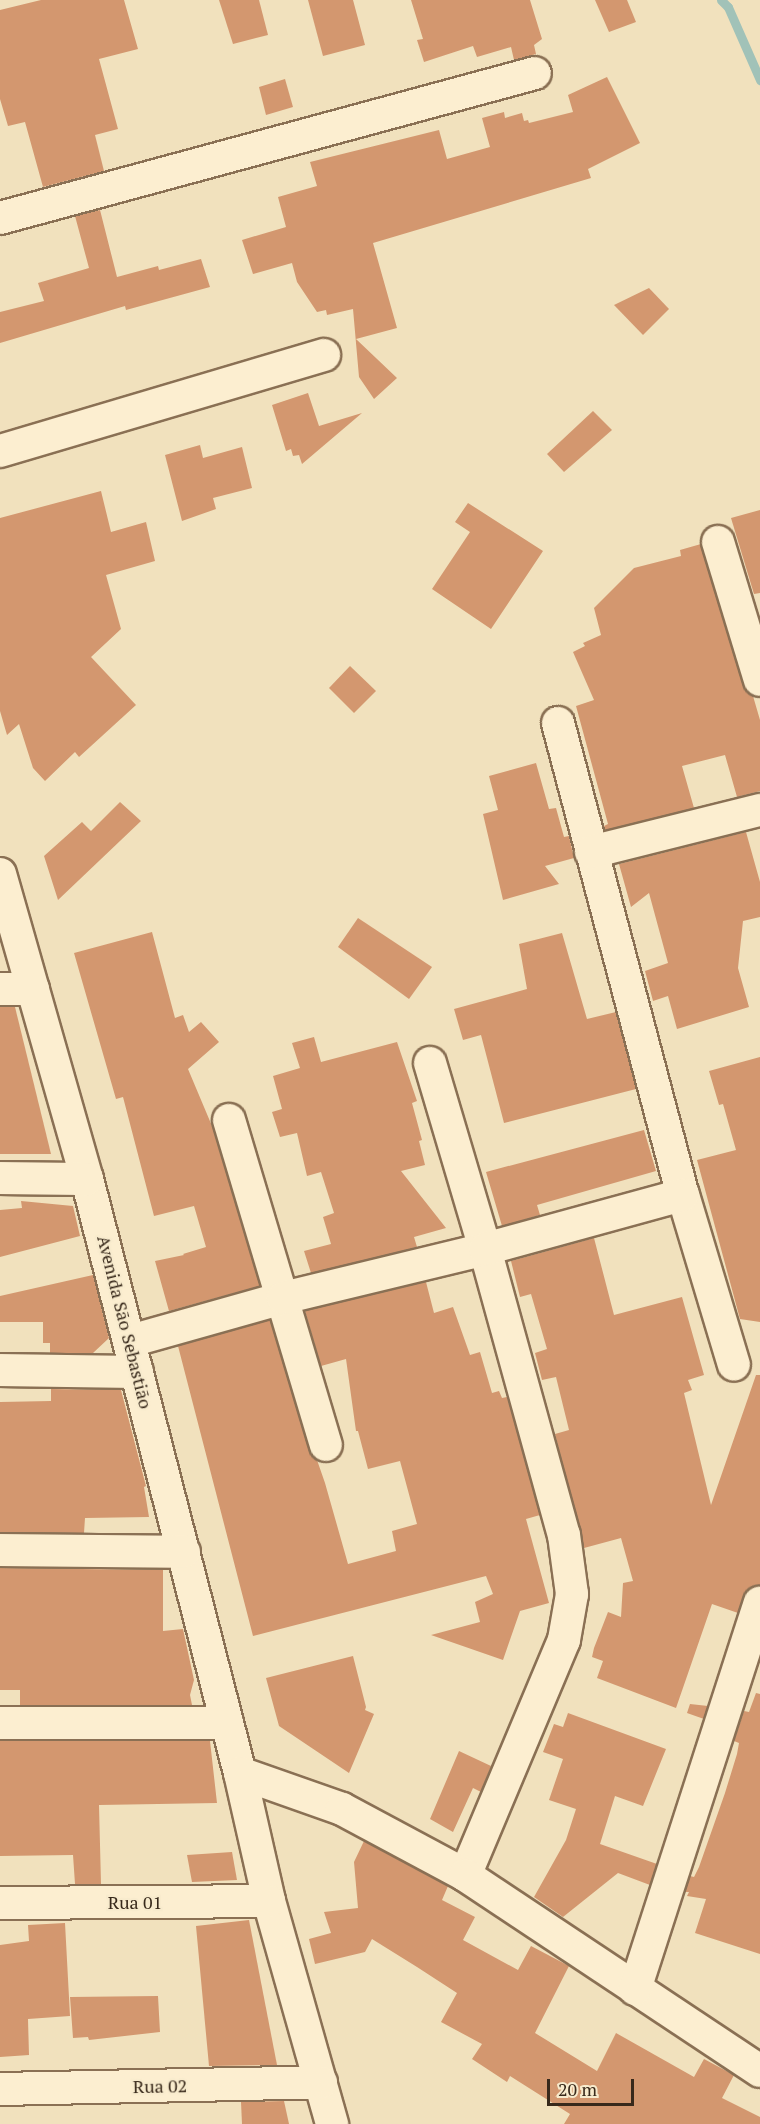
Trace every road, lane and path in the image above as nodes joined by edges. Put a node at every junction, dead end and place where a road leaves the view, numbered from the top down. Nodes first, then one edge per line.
1 (535, 73) dead end
2 (0, 218) edge
3 (324, 355) dead end
4 (0, 450) edge
5 (718, 542) dead end
6 (760, 680) edge
7 (558, 723) dead end
8 (760, 810) edge
9 (591, 852) junction
10 (0, 874) edge
11 (0, 989) edge
12 (33, 989) junction
13 (430, 1063) dead end
14 (229, 1120) dead end
15 (0, 1178) edge
16 (87, 1179) junction
17 (683, 1195) junction
18 (485, 1249) junction
19 (283, 1298) junction
20 (130, 1341) junction
21 (734, 1365) dead end
22 (0, 1370) edge
23 (137, 1372) junction
24 (326, 1445) dead end
25 (0, 1550) edge
26 (184, 1552) junction
27 (760, 1603) edge
28 (0, 1723) edge
29 (227, 1723) junction
30 (240, 1773) junction
31 (465, 1875) junction
32 (269, 1901) junction
33 (0, 1903) edge
34 (635, 1989) junction
35 (760, 2072) edge
36 (321, 2082) junction
37 (0, 2089) edge
38 (332, 2124) edge

1 - 2 street
3 - 4 street
5 - 6 street
7 - 9 street
8 - 9 street
9 - 17 street
10 - 12 street, Avenida São Sebastião
11 - 12 street
12 - 16 street, Avenida São Sebastião
13 - 18 street
14 - 19 street
15 - 16 street
16 - 20 street, Avenida São Sebastião
17 - 18 street
17 - 21 street
18 - 19 street
18 - 31 street
19 - 20 street
19 - 24 street
20 - 23 street, Avenida São Sebastião
22 - 23 street
23 - 26 street, Avenida São Sebastião
25 - 26 street
26 - 29 street, Avenida São Sebastião
27 - 34 street
28 - 29 street
29 - 30 street, Avenida São Sebastião
30 - 31 street
30 - 32 street, Avenida São Sebastião
31 - 34 street
32 - 33 street, Rua 01
32 - 36 street, Avenida São Sebastião
34 - 35 street
36 - 37 street, Rua 02
36 - 38 street, Avenida São Sebastião

